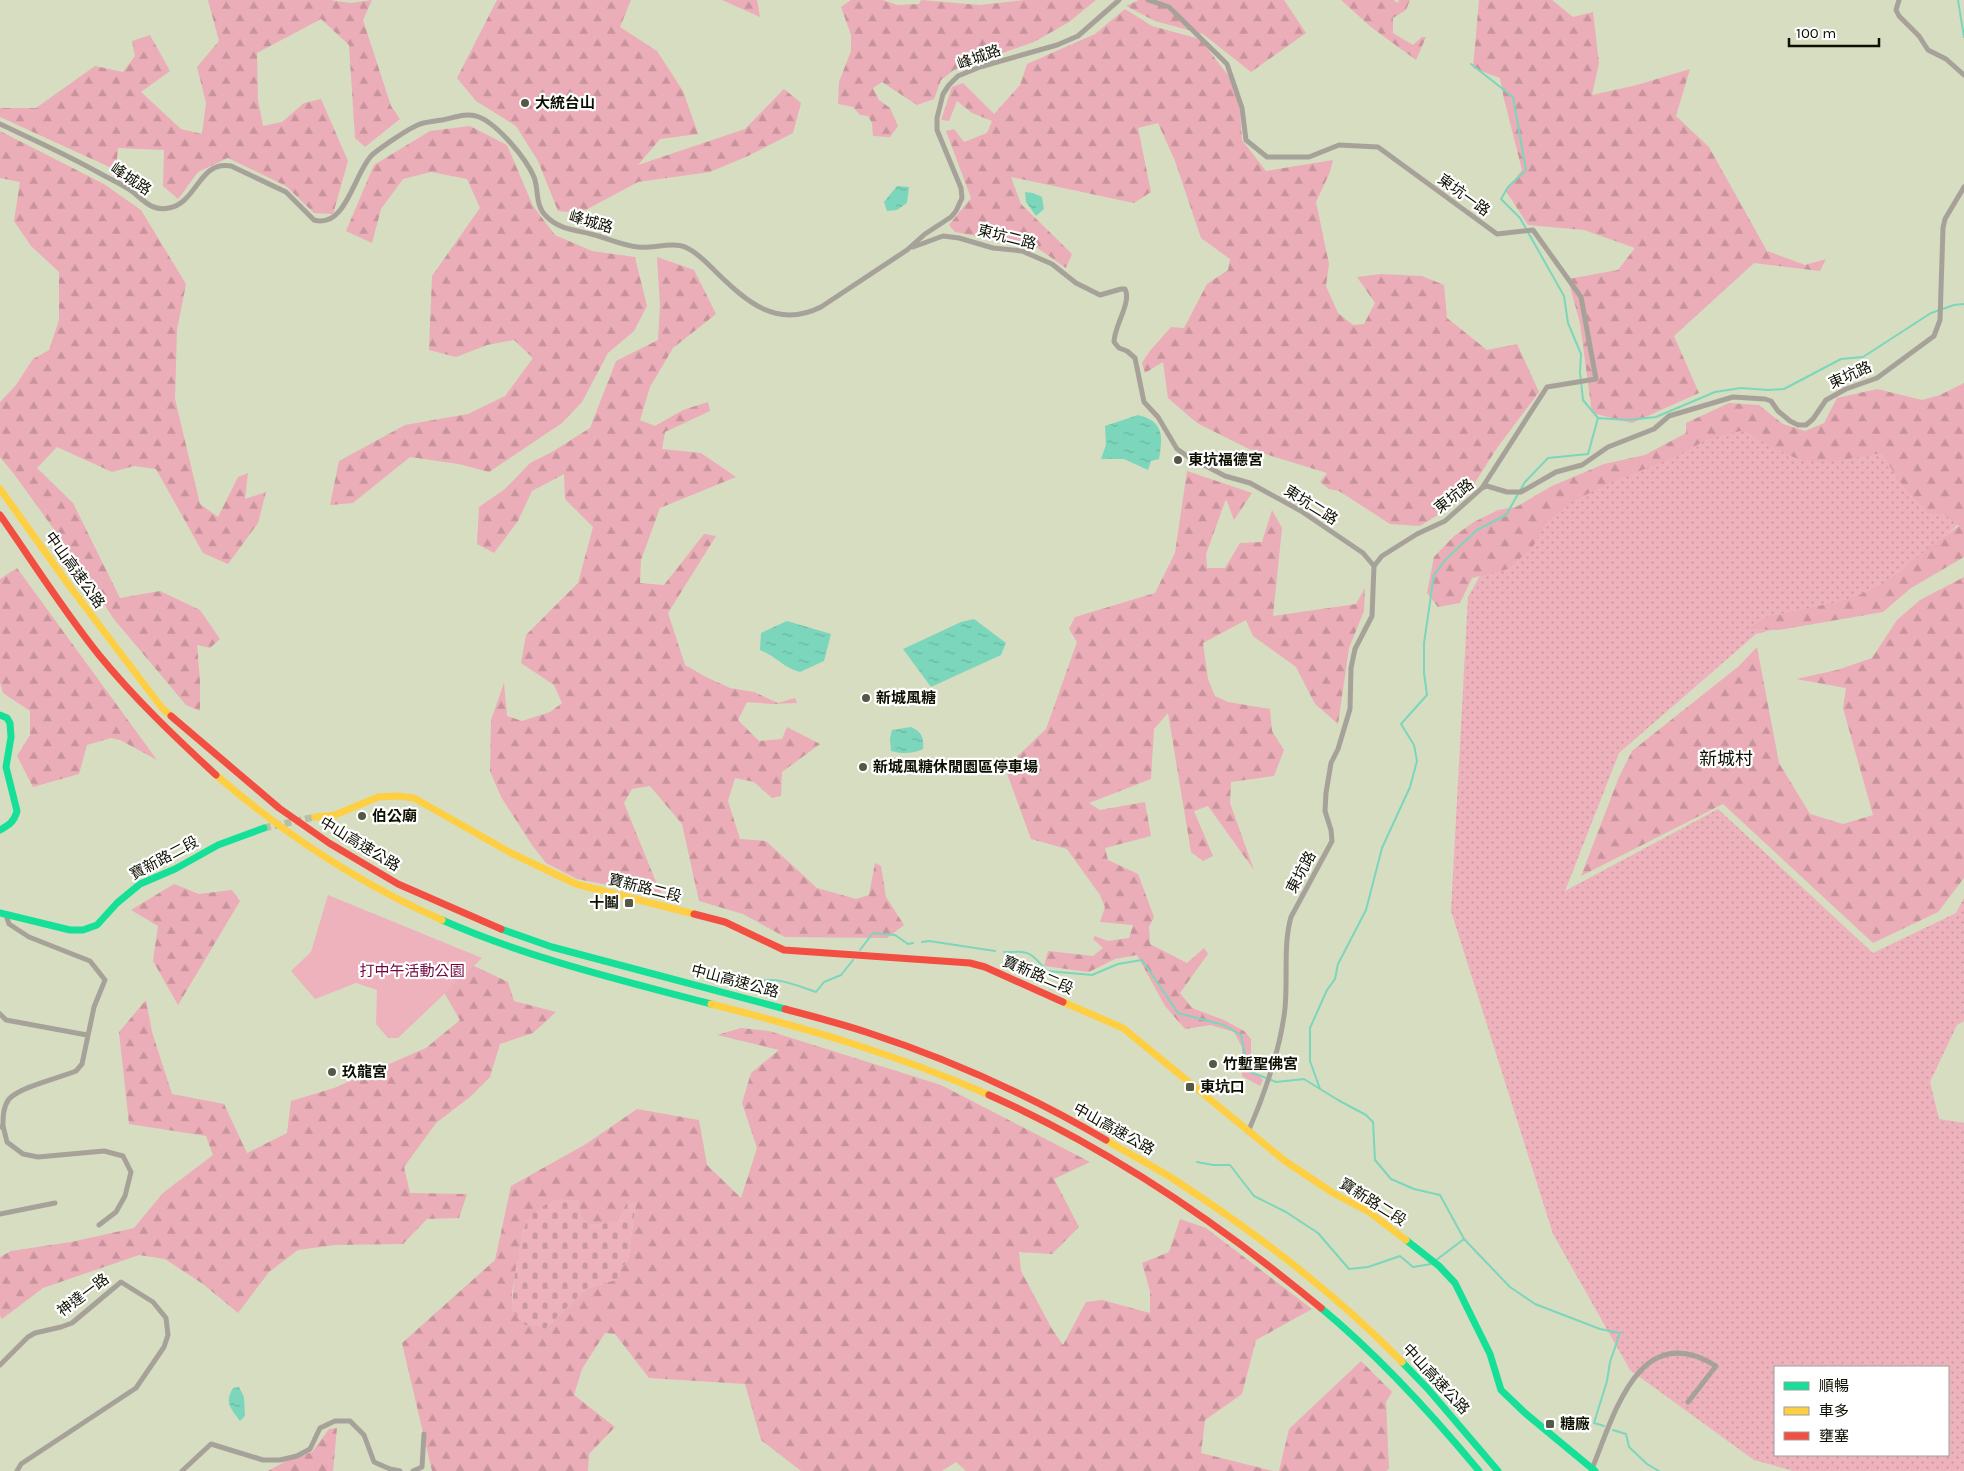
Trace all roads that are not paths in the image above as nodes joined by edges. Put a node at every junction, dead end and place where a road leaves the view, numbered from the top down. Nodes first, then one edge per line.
1 (1119, 0) edge
2 (1148, 0) edge
3 (1899, 0) edge
4 (1964, 75) edge
5 (0, 124) edge
6 (1964, 187) edge
7 (907, 250) junction
8 (1482, 488) junction
9 (0, 489) edge
10 (0, 515) edge
11 (1374, 566) junction
12 (0, 715) edge
13 (315, 817) tunnel mouth
14 (264, 828) tunnel mouth
15 (0, 830) edge
16 (3, 914) edge
17 (0, 1014) edge
18 (87, 1035) junction
19 (1, 1126) edge
20 (1248, 1132) junction
21 (55, 1203) dead end
22 (0, 1214) edge
23 (99, 1225) dead end
24 (0, 1365) edge
25 (1688, 1402) dead end
26 (424, 1434) dead end
27 (1594, 1470) edge
28 (17, 1471) edge
29 (182, 1471) edge
30 (400, 1471) edge
31 (413, 1471) edge
32 (1480, 1471) edge
33 (1498, 1471) edge

1 - 7 street, 峰城路
2 - 8 street, 東坑一路
3 - 4 street
5 - 7 street, 峰城路
6 - 8 street, 東坑路
7 - 11 street, 東坑二路
8 - 11 street, 東坑路
9 - 33 main road, 中山高速公路
10 - 32 main road, 中山高速公路
11 - 20 street, 東坑路
12 - 15 main road
13 - 20 main road, 寶新路二段
14 - 16 main road, 寶新路二段
16 - 18 street
17 - 18 street
18 - 19 street
19 - 23 street
20 - 27 main road, 寶新路二段
21 - 22 street
24 - 28 street, 神達一路
25 - 27 street
26 - 31 street
29 - 30 street

